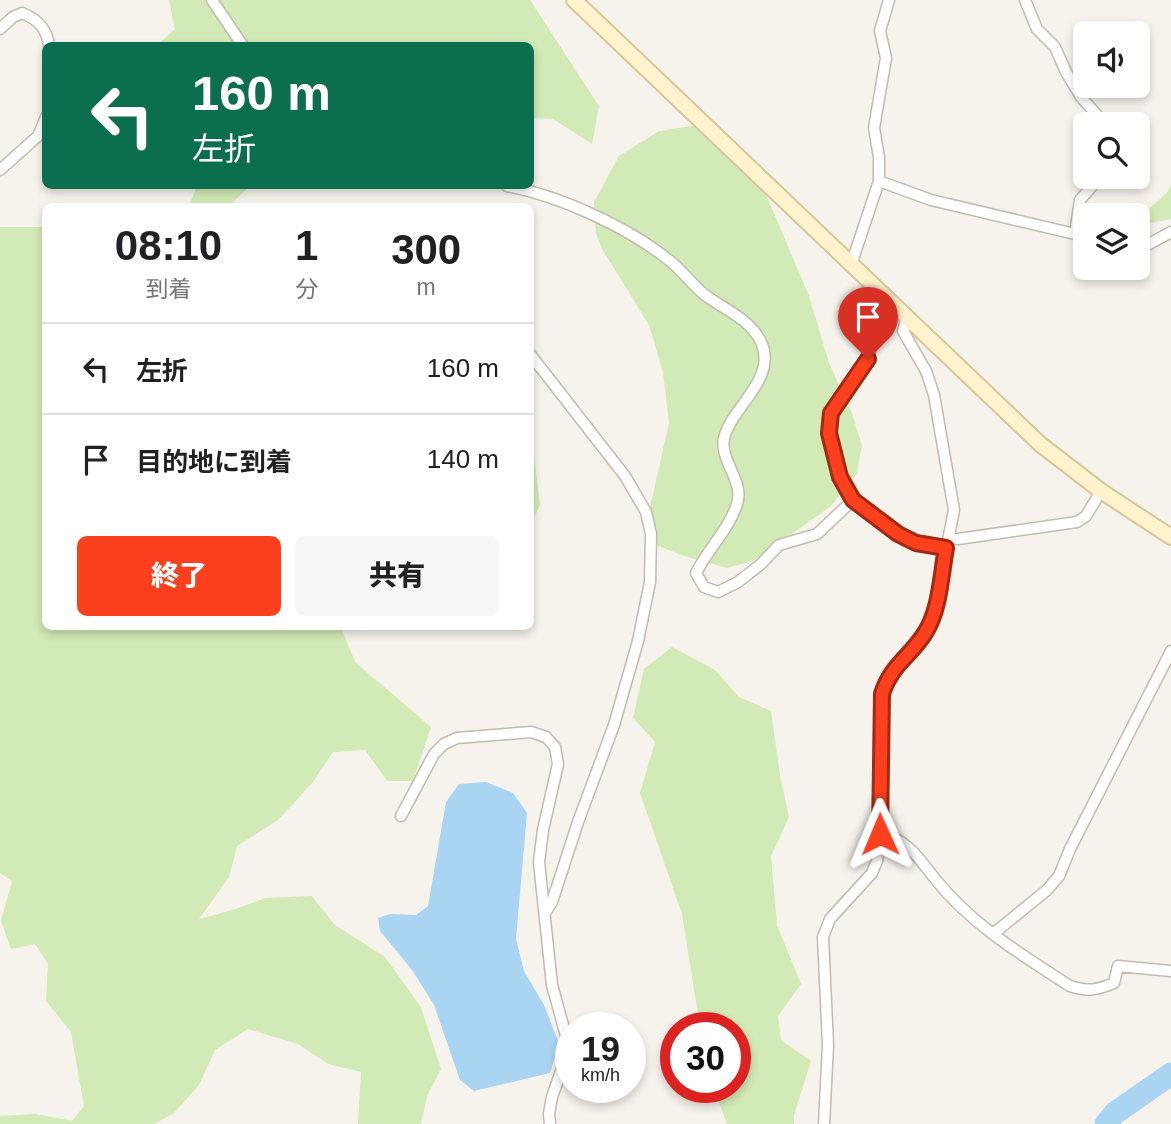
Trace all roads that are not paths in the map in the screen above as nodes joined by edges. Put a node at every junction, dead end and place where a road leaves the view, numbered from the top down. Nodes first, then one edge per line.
1 (212, 0) edge
2 (574, 0) edge
3 (889, 0) edge
4 (1025, 0) edge
5 (0, 29) edge
6 (49, 42) edge
7 (240, 42) edge
8 (1094, 112) edge
9 (42, 126) edge
10 (0, 170) edge
11 (879, 181) junction
12 (522, 189) edge
13 (1090, 189) edge
14 (1080, 203) edge
15 (1171, 232) edge
16 (1073, 234) edge
17 (1150, 243) edge
18 (852, 265) junction
19 (876, 289) junction
20 (907, 318) junction
21 (534, 359) edge
22 (1101, 491) junction
23 (853, 500) junction
24 (949, 537) junction
25 (1171, 537) edge
26 (946, 548) junction
27 (1171, 651) edge
28 (401, 816) dead end
29 (880, 834) junction
30 (545, 913) junction
31 (993, 934) junction
32 (1171, 971) edge
33 (550, 1124) edge
34 (824, 1124) edge

1 - 7 street
2 - 18 street
3 - 11 street
4 - 8 street
5 - 6 street
9 - 10 street
11 - 16 street
11 - 18 street
12 - 23 street
13 - 14 street
15 - 17 street
18 - 19 street
19 - 20 street
19 - 23 street
20 - 22 street
20 - 24 street
21 - 30 street
22 - 24 street
22 - 25 street
23 - 26 street
24 - 26 street
26 - 29 street
27 - 31 street
28 - 30 street
29 - 31 street
29 - 34 street
30 - 33 street
31 - 32 street

